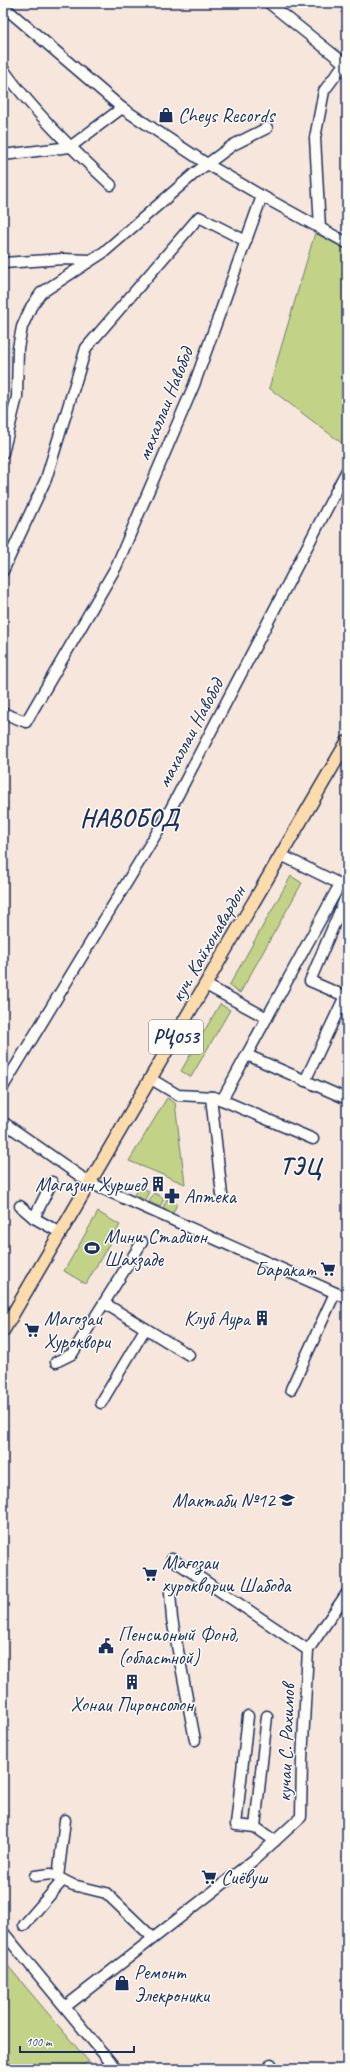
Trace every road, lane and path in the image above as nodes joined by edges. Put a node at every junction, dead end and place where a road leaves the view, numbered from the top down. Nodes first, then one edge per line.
1 (269, 3) edge
2 (3, 6) edge
3 (346, 62) edge
4 (3, 69) edge
5 (122, 108) junction
6 (267, 128) dead end
7 (70, 147) junction
8 (3, 155) edge
9 (207, 164) junction
10 (111, 185) dead end
11 (264, 197) junction
12 (320, 228) junction
13 (246, 241) junction
14 (347, 244) edge
15 (90, 260) junction
16 (3, 263) edge
17 (3, 453) edge
18 (347, 470) edge
19 (3, 571) edge
20 (3, 713) edge
21 (347, 742) edge
22 (281, 855) junction
23 (343, 886) edge
24 (347, 894) edge
25 (206, 985) junction
26 (346, 996) edge
27 (267, 1018) junction
28 (247, 1055) junction
29 (151, 1079) junction
30 (305, 1081) junction
31 (3, 1087) edge
32 (211, 1097) junction
33 (347, 1099) edge
34 (222, 1100) junction
35 (3, 1122) edge
36 (313, 1139) dead end
37 (52, 1182) dead end
38 (90, 1183) junction
39 (222, 1195) dead end
40 (20, 1206) dead end
41 (34, 1218) junction
42 (61, 1233) junction
43 (142, 1242) dead end
44 (335, 1293) junction
45 (347, 1298) edge
46 (104, 1303) junction
47 (145, 1329) junction
48 (3, 1331) edge
49 (189, 1355) dead end
50 (56, 1362) dead end
51 (291, 1389) dead end
52 (101, 1403) dead end
53 (172, 1559) dead end
54 (170, 1592) dead end
55 (347, 1593) edge
56 (308, 1650) junction
57 (248, 1716) dead end
58 (267, 1716) dead end
59 (195, 1740) dead end
60 (65, 1820) dead end
61 (255, 1827) junction
62 (275, 1841) junction
63 (35, 1876) dead end
64 (61, 1879) junction
65 (24, 1925) dead end
66 (3, 1932) edge
67 (153, 1938) junction
68 (65, 2007) junction
69 (116, 2069) edge

1 - 3 street
2 - 5 street
3 - 12 street
4 - 7 street
5 - 7 street
5 - 9 street
6 - 9 street
7 - 8 street
7 - 10 street
9 - 11 street
9 - 15 street
11 - 12 street
11 - 13 street, махаллаи Навобод
12 - 14 street
13 - 19 street
13 - 20 street, махаллаи Навобод
15 - 16 street
15 - 17 street
18 - 31 street, махаллаи Навобод
21 - 22 main road, куч. Кайхонавардон / РҶ053
22 - 23 street
22 - 25 main road, куч. Кайхонавардон / РҶ053
23 - 27 street
24 - 26 street
25 - 27 street
25 - 29 main road, куч. Кайхонавардон / РҶ053
26 - 30 street
27 - 28 street
28 - 30 street
28 - 34 street
29 - 32 street
29 - 38 main road, куч. Кайхонавардон / РҶ053
30 - 33 street
32 - 34 street
32 - 39 street
34 - 36 street
35 - 38 street
37 - 41 street
38 - 42 main road, куч. Кайхонавардон / РҶ053
38 - 44 street
40 - 41 street
41 - 42 street
42 - 48 main road, куч. Кайхонавардон / РҶ053
43 - 46 street
44 - 45 street
44 - 51 street
46 - 47 street
46 - 50 street
47 - 49 street
47 - 52 street
53 - 56 street
54 - 59 street
55 - 56 street
56 - 62 street, кучаи С. Рахимов
57 - 61 street
58 - 61 street
60 - 64 street
61 - 62 street
62 - 67 street, кучаи С. Рахимов
63 - 64 street
64 - 65 street
64 - 67 street
66 - 68 street
67 - 68 street, кучаи С. Рахимов
68 - 69 street

